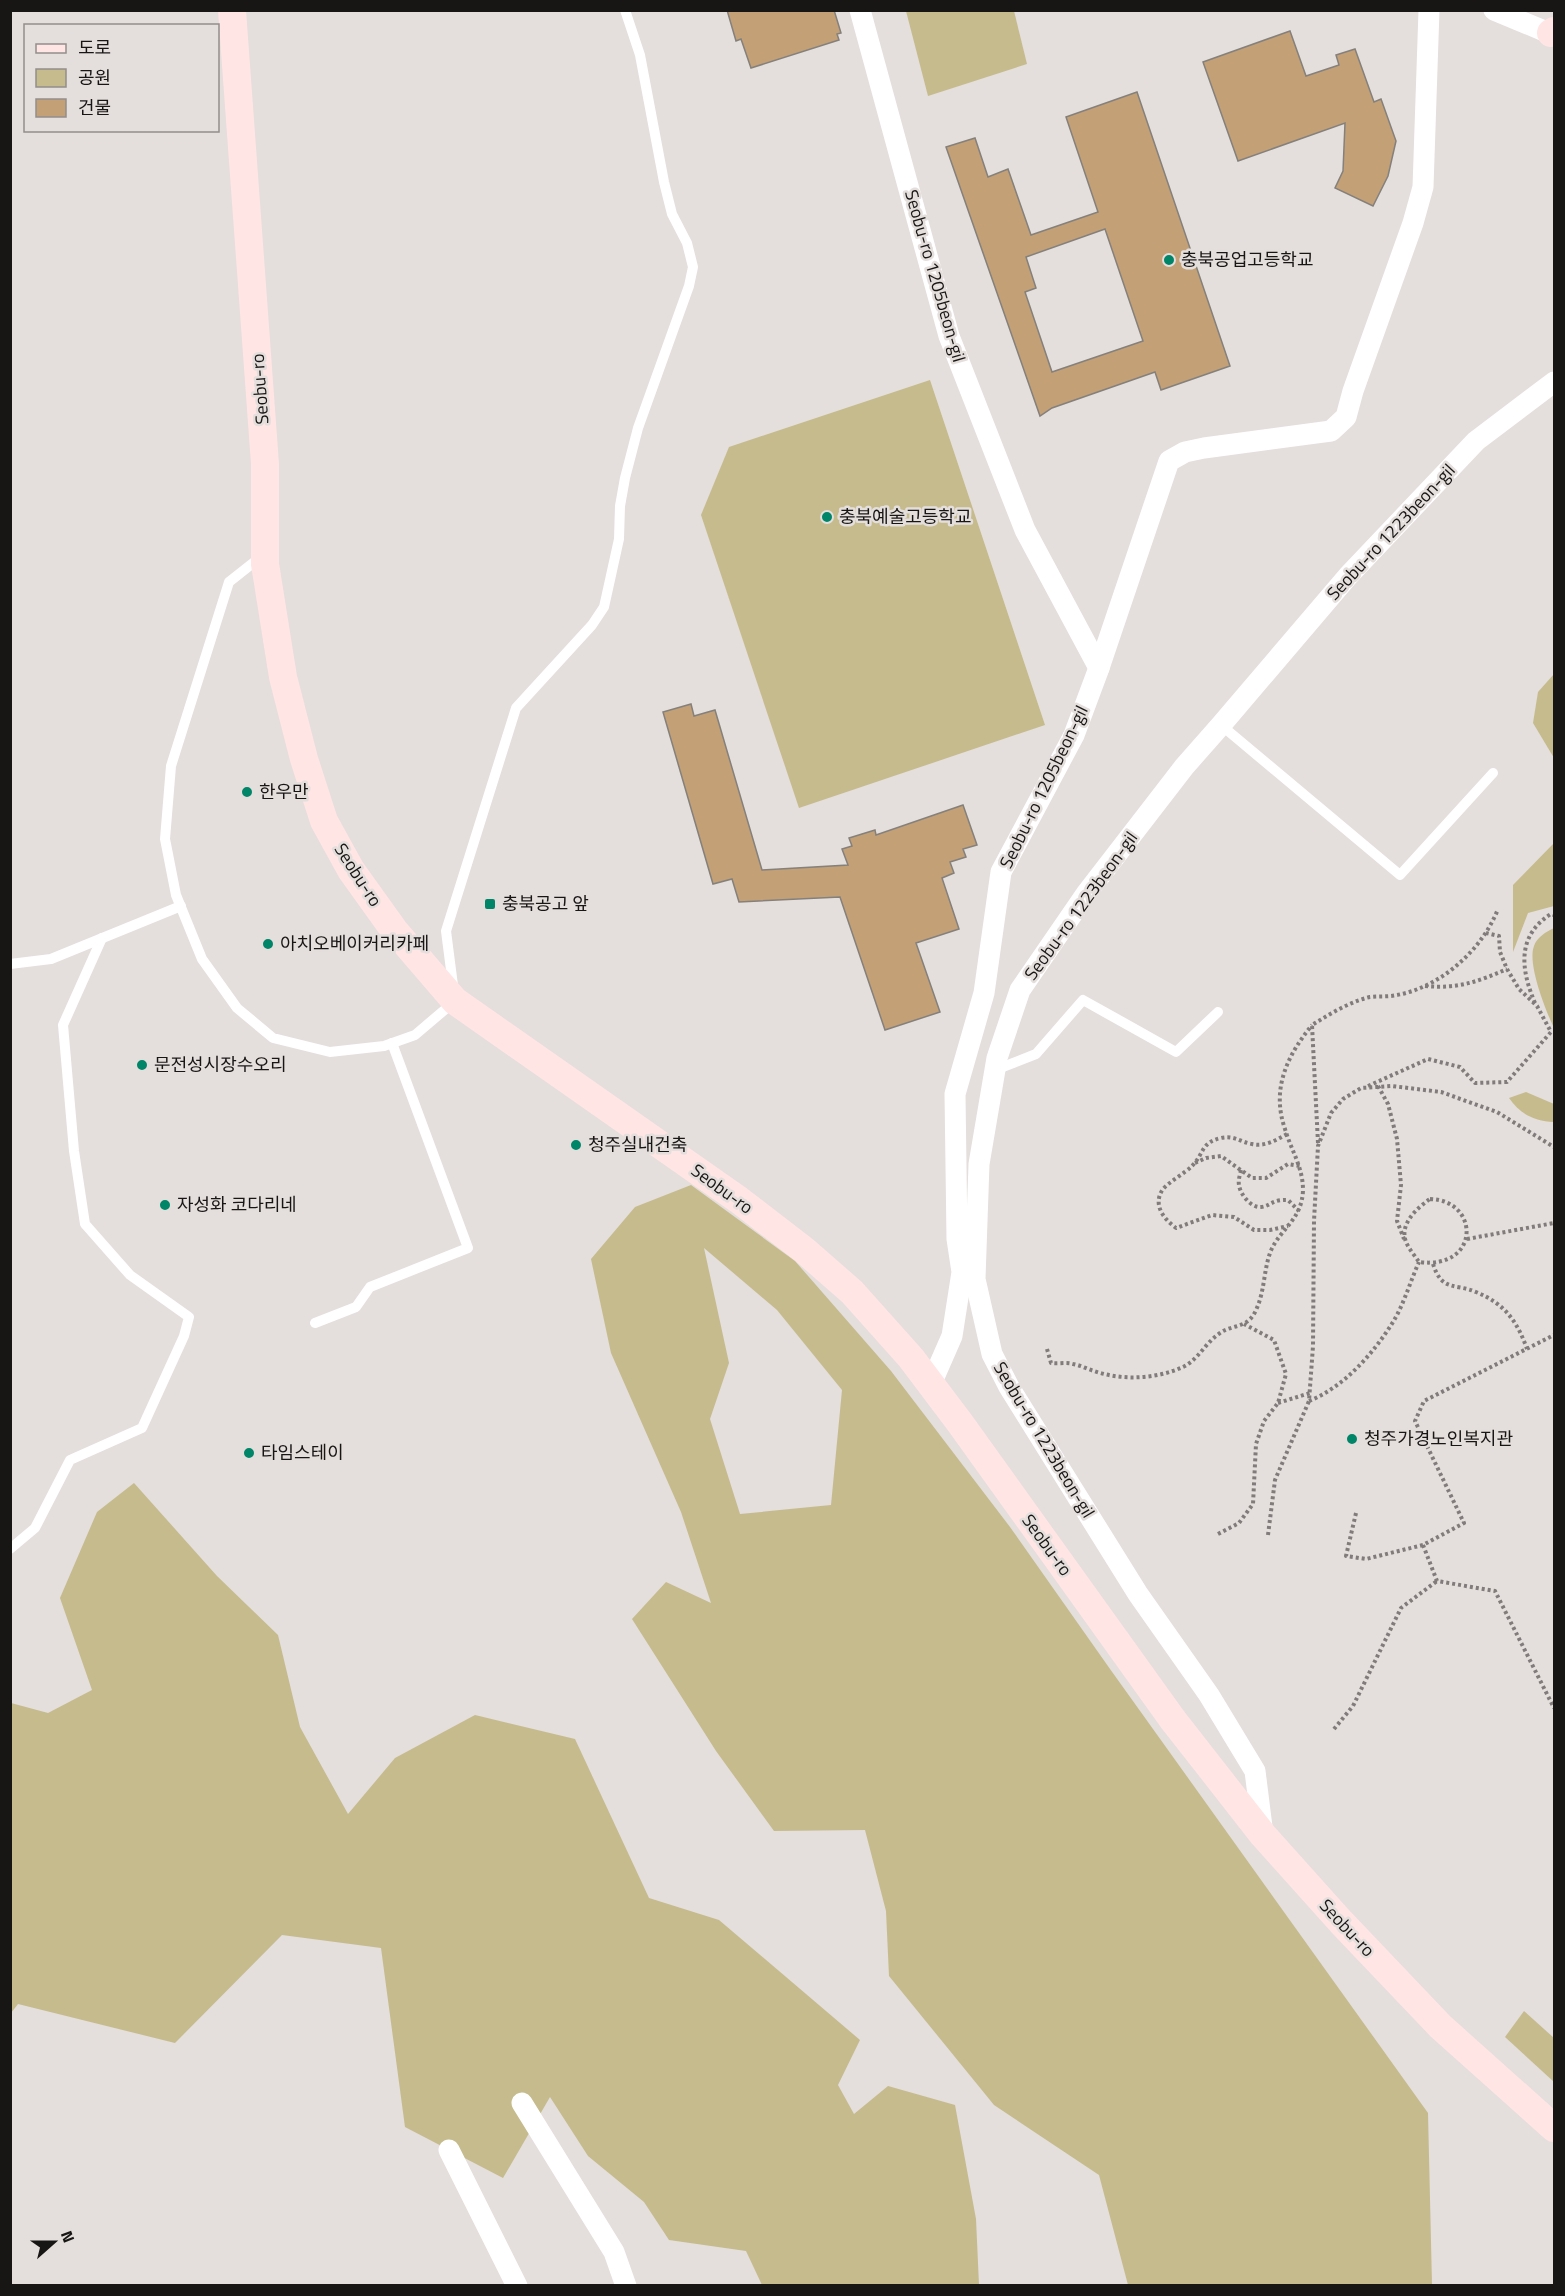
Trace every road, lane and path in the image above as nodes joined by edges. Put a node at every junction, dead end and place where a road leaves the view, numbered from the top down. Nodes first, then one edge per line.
1 (232, 10) edge
2 (625, 10) edge
3 (860, 10) edge
4 (1429, 10) edge
5 (1494, 10) edge
6 (1553, 33) edge
7 (1554, 382) edge
8 (265, 554) junction
9 (1099, 668) junction
10 (1221, 725) junction
11 (1493, 773) dead end
12 (181, 906) junction
13 (1498, 909) dead end
14 (1554, 915) edge
15 (1486, 933) junction
16 (102, 938) junction
17 (10, 964) edge
18 (1507, 969) junction
19 (1425, 986) junction
20 (455, 1001) junction
21 (1537, 1006) junction
22 (1218, 1012) dead end
23 (1312, 1026) junction
24 (392, 1043) junction
25 (995, 1071) junction
26 (1378, 1086) junction
27 (1361, 1088) junction
28 (1287, 1134) junction
29 (1318, 1146) junction
30 (1554, 1147) edge
31 (1195, 1164) junction
32 (956, 1166) junction
33 (1300, 1166) junction
34 (979, 1169) junction
35 (1241, 1170) junction
36 (1299, 1211) junction
37 (1554, 1223) edge
38 (1289, 1226) junction
39 (1405, 1239) junction
40 (1466, 1239) junction
41 (1419, 1262) junction
42 (1433, 1264) junction
43 (315, 1323) dead end
44 (1244, 1324) junction
45 (1554, 1335) edge
46 (1047, 1349) dead end
47 (1527, 1349) junction
48 (931, 1384) junction
49 (1310, 1393) junction
50 (1309, 1401) junction
51 (1278, 1403) junction
52 (1356, 1513) dead end
53 (1218, 1534) dead end
54 (1268, 1535) dead end
55 (1423, 1545) junction
56 (10, 1550) edge
57 (1437, 1581) junction
58 (1554, 1708) edge
59 (1334, 1729) dead end
60 (1263, 1835) junction
61 (522, 2103) dead end
62 (1554, 2128) edge
63 (449, 2150) dead end
64 (621, 2284) edge
65 (517, 2286) edge

1 - 8 main road, Seobu-ro
2 - 20 lane
3 - 9 street, Seobu-ro 1205beon-gil
4 - 9 street
5 - 6 street
7 - 10 street, Seobu-ro 1223beon-gil
8 - 12 lane
8 - 20 main road, Seobu-ro
9 - 32 street, Seobu-ro 1205beon-gil
10 - 11 lane
10 - 25 street, Seobu-ro 1223beon-gil
12 - 16 lane
12 - 24 lane
13 - 15 path
14 - 21 path
15 - 18 path
15 - 19 path
16 - 17 lane
16 - 56 lane
18 - 19 path
18 - 21 path
19 - 23 path
20 - 24 lane
20 - 48 main road, Seobu-ro
21 - 27 path
22 - 25 lane
23 - 28 path
23 - 29 path
24 - 43 lane
25 - 34 street, Seobu-ro 1223beon-gil
26 - 27 path
26 - 30 path
26 - 39 path
27 - 29 path
28 - 31 path
28 - 33 path
29 - 49 path
31 - 35 path
31 - 38 path
32 - 34 street
32 - 48 street, Seobu-ro 1205beon-gil
33 - 35 path
33 - 36 path
34 - 60 street, Seobu-ro 1223beon-gil
35 - 36 path
36 - 38 path
37 - 40 path
38 - 44 path
39 - 40 path
39 - 41 path
40 - 42 path
41 - 42 path
41 - 50 path
42 - 47 path
44 - 46 path
44 - 51 path
45 - 47 path
47 - 55 path
48 - 60 main road, Seobu-ro
49 - 50 path
49 - 51 path
50 - 54 path
51 - 53 path
52 - 55 path
55 - 57 path
57 - 58 path
57 - 59 path
60 - 62 main road, Seobu-ro
61 - 64 street
63 - 65 street

